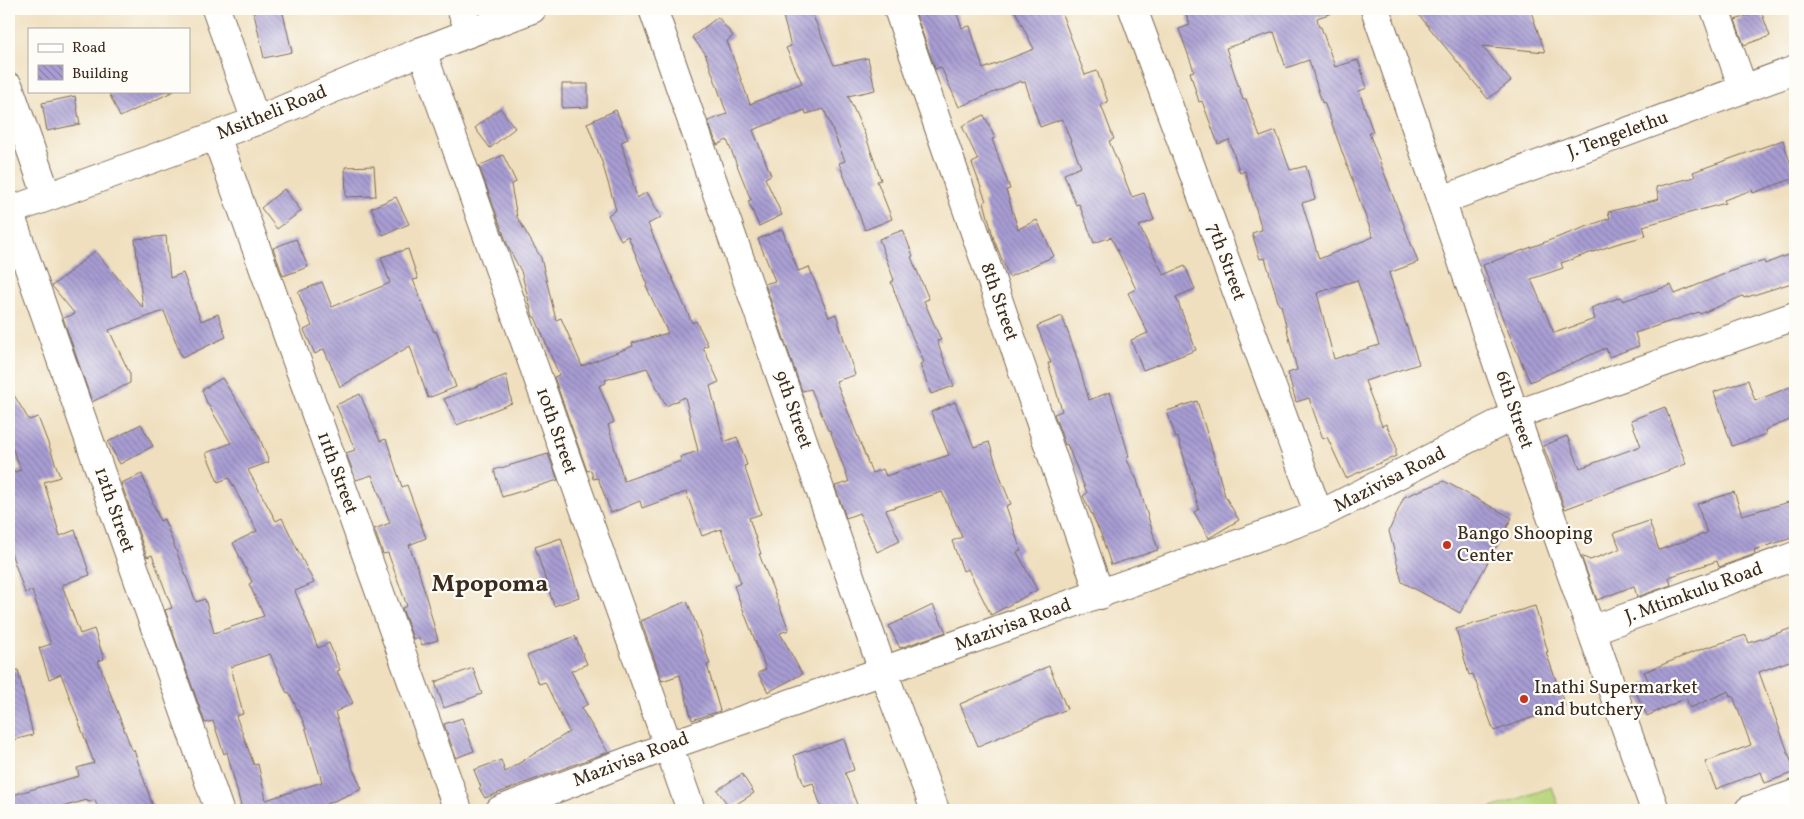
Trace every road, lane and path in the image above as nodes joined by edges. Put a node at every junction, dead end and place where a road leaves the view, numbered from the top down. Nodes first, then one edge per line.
1 (216, 9) edge
2 (532, 9) edge
3 (653, 9) edge
4 (898, 9) edge
5 (1133, 9) edge
6 (1374, 9) edge
7 (1715, 9) edge
8 (465, 20) edge
9 (422, 52) junction
10 (1795, 70) edge
11 (9, 87) edge
12 (1743, 88) junction
13 (256, 121) junction
14 (216, 136) junction
15 (47, 196) junction
16 (1442, 200) junction
17 (9, 210) edge
18 (1795, 316) edge
19 (1516, 415) junction
20 (1319, 515) junction
21 (1795, 556) edge
22 (1100, 595) junction
23 (1592, 630) junction
24 (884, 671) junction
25 (668, 746) junction
26 (1795, 794) edge
27 (219, 810) edge
28 (458, 810) edge
29 (500, 810) edge
30 (691, 810) edge
31 (935, 810) edge
32 (1655, 810) edge
33 (1748, 810) edge

1 - 13 street
2 - 8 street, Msitheli Road
3 - 24 street, 9th Street
4 - 22 street, 8th Street
5 - 20 street, 7th Street
6 - 16 street, 6th Street
7 - 12 street
8 - 9 street, Msitheli Road
9 - 13 street, Msitheli Road
9 - 25 street, 10th Street
10 - 12 street, J. Tengelethu
11 - 15 street
12 - 16 street, J. Tengelethu
13 - 14 street, Msitheli Road
14 - 15 street, Msitheli Road
14 - 28 street, 11th Street
15 - 17 street, Msitheli Road
16 - 19 street, 6th Street
17 - 27 street, 12th Street
18 - 19 street, Mazivisa Road
19 - 20 street, Mazivisa Road
19 - 23 street, 6th Street
20 - 22 street, Mazivisa Road
21 - 23 street, J. Mtimkulu Road
22 - 24 street, Mazivisa Road
23 - 32 street, 6th Street
24 - 25 street, Mazivisa Road
24 - 31 street, 9th Street
25 - 29 street, Mazivisa Road
25 - 30 street, 10th Street
26 - 33 street

